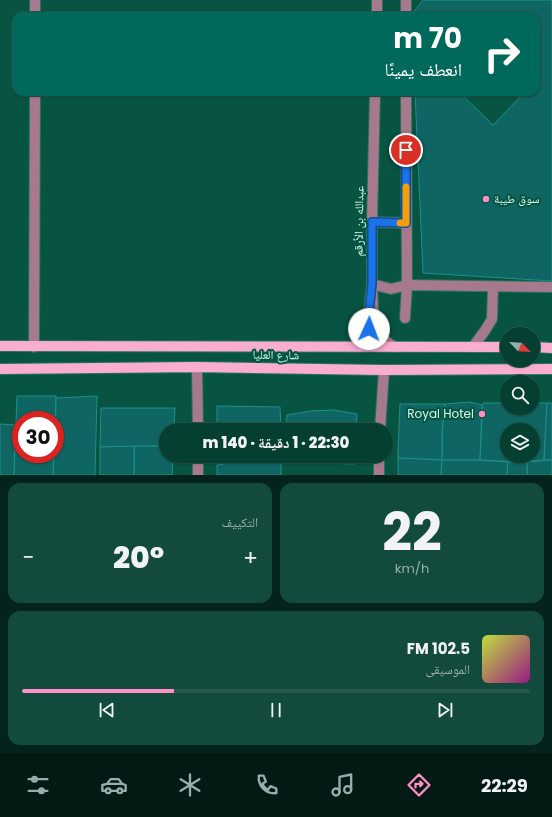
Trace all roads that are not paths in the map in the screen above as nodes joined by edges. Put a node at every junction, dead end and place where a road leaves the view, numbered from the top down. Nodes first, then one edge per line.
1 (36, 0) edge
2 (377, 0) edge
3 (406, 0) edge
4 (35, 12) edge
5 (376, 12) edge
6 (406, 12) edge
7 (35, 96) edge
8 (375, 96) edge
9 (406, 96) edge
10 (372, 222) junction
11 (406, 223) junction
12 (372, 284) junction
13 (407, 286) junction
14 (493, 287) junction
15 (552, 287) edge
16 (405, 318) dead end
17 (0, 346) edge
18 (34, 346) junction
19 (359, 347) junction
20 (396, 347) junction
21 (473, 347) junction
22 (500, 347) edge
23 (540, 348) edge
24 (552, 348) edge
25 (197, 367) junction
26 (0, 369) edge
27 (552, 369) edge
28 (384, 370) junction
29 (198, 423) edge
30 (380, 423) edge
31 (198, 463) edge
32 (378, 463) edge
33 (198, 475) edge
34 (379, 475) edge

1 - 4 street
2 - 5 street
3 - 6 street
7 - 18 street
8 - 10 street, عبدالله بن الأرقم
9 - 11 street
10 - 11 street
10 - 12 street, عبدالله بن الأرقم
11 - 13 street
12 - 13 street
12 - 19 street, عبدالله بن الأرقم
12 - 20 street
13 - 14 street
13 - 16 street
14 - 15 street
14 - 21 street
17 - 18 main road, شارع العليا
18 - 19 main road, شارع العليا
19 - 20 main road, شارع العليا
20 - 21 main road, شارع العليا
21 - 22 main road, شارع العليا
23 - 24 main road
25 - 26 main road, شارع العليا
25 - 28 main road, شارع العليا
25 - 29 street
27 - 28 main road, شارع العليا
28 - 30 street
31 - 33 street
32 - 34 street

